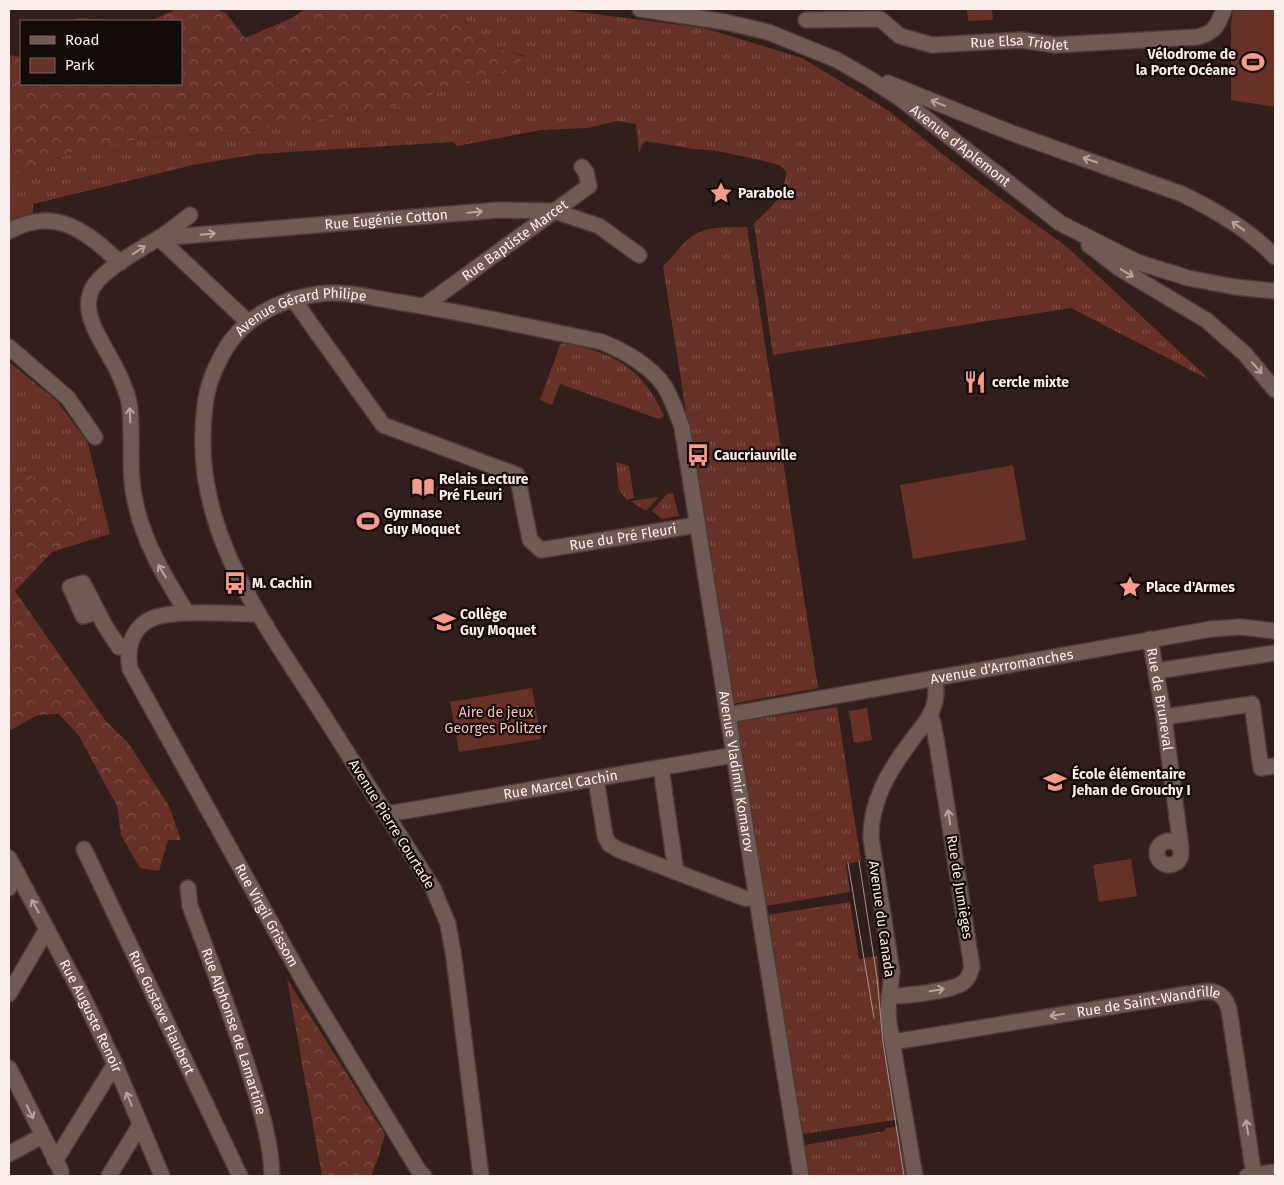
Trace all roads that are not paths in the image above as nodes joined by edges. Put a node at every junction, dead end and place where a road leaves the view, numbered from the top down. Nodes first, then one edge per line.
1 (640, 9) edge
2 (1224, 9) edge
3 (806, 20) dead end
4 (870, 78) junction
5 (582, 167) dead end
6 (554, 211) junction
7 (190, 215) dead end
8 (1060, 223) junction
9 (9, 231) edge
10 (159, 238) junction
11 (639, 256) dead end
12 (1275, 257) edge
13 (120, 263) junction
14 (1275, 291) edge
15 (293, 299) junction
16 (424, 306) junction
17 (248, 322) junction
18 (9, 347) edge
19 (652, 374) joint
20 (1275, 390) edge
21 (95, 437) dead end
22 (697, 525) junction
23 (98, 612) dead end
24 (187, 613) junction
25 (259, 614) junction
26 (1275, 631) edge
27 (1150, 639) junction
28 (130, 646) junction
29 (1275, 653) edge
30 (1156, 671) junction
31 (935, 678) junction
32 (728, 715) junction
33 (930, 715) junction
34 (1164, 717) junction
35 (734, 755) junction
36 (1275, 766) edge
37 (661, 768) junction
38 (596, 778) junction
39 (387, 814) junction
40 (1181, 848) dead end
41 (84, 849) dead end
42 (9, 858) edge
43 (676, 872) junction
44 (17, 874) junction
45 (9, 888) edge
46 (188, 888) dead end
47 (757, 899) junction
48 (47, 929) junction
49 (9, 994) edge
50 (889, 998) junction
51 (893, 1042) junction
52 (115, 1064) junction
53 (9, 1068) edge
54 (14, 1091) edge
55 (140, 1125) junction
56 (42, 1136) junction
57 (9, 1154) edge
58 (55, 1161) junction
59 (1275, 1172) edge
60 (62, 1176) edge
61 (109, 1176) edge
62 (162, 1176) edge
63 (240, 1176) edge
64 (272, 1176) edge
65 (424, 1176) edge
66 (481, 1176) edge
67 (802, 1176) edge
68 (914, 1176) edge
69 (1252, 1176) edge

1 - 4 street, Avenue d'Aplemont
2 - 3 street, Rue Elsa Triolet
4 - 8 street, Avenue d'Aplemont
12 -> 4 street
5 - 6 street, Rue Baptiste Marcet
10 -> 6 street, Rue Eugénie Cotton
6 - 11 street, Rue Eugénie Cotton
6 - 16 street, Rue Baptiste Marcet
7 - 10 street
8 - 14 street, Avenue d'Aplemont
8 -> 20 street
9 - 13 street
13 -> 10 street
10 - 17 street
24 -> 13 street
15 - 16 street, Avenue Gérard Philipe
15 - 17 street, Avenue Gérard Philipe
15 - 22 street, Rue du Pré Fleuri
16 - 19 street, Avenue Gérard Philipe
17 - 25 street, Avenue Gérard Philipe
18 - 21 street
19 - 22 street, Avenue Vladimir Komarov
22 - 32 street, Avenue Vladimir Komarov
23 - 28 street
24 - 25 street
24 - 28 street
25 - 39 street, Avenue Pierre Courtade
26 - 27 street, Avenue d'Arromanches
27 - 30 street, Rue de Bruneval
27 - 31 street, Avenue d'Arromanches
28 - 65 street, Rue Virgil Grissom
29 - 30 street
30 - 34 street, Rue de Bruneval
31 - 32 street, Avenue d'Arromanches
31 - 33 street, Avenue du Canada
32 - 35 street, Avenue Vladimir Komarov
33 - 50 street, Avenue du Canada
50 -> 33 street, Rue de Jumièges
34 - 36 street
34 - 40 street, Rue de Bruneval
35 - 37 street, Rue Marcel Cachin
35 - 47 street, Avenue Vladimir Komarov
37 - 38 street, Rue Marcel Cachin
37 - 43 street
38 - 39 street, Rue Marcel Cachin
38 - 43 street
39 - 66 street, Avenue Pierre Courtade
41 - 63 street, Rue Gustave Flaubert
42 - 44 street, Rue Auguste Renoir
43 - 47 street
44 - 45 street
48 -> 44 street, Rue Auguste Renoir
46 - 64 street, Rue Alphonse de Lamartine
47 - 67 street, Avenue Vladimir Komarov
48 - 49 street
48 - 52 street, Rue Auguste Renoir
50 - 51 street, Avenue du Canada
51 - 68 street, Avenue du Canada
69 -> 51 street, Rue de Saint-Wandrille
55 -> 52 street, Rue Auguste Renoir
52 - 58 street
53 - 54 street
54 -> 56 street
55 - 61 street
55 - 62 street, Rue Auguste Renoir
56 - 57 street
56 - 58 street
58 - 60 street
59 - 69 street

